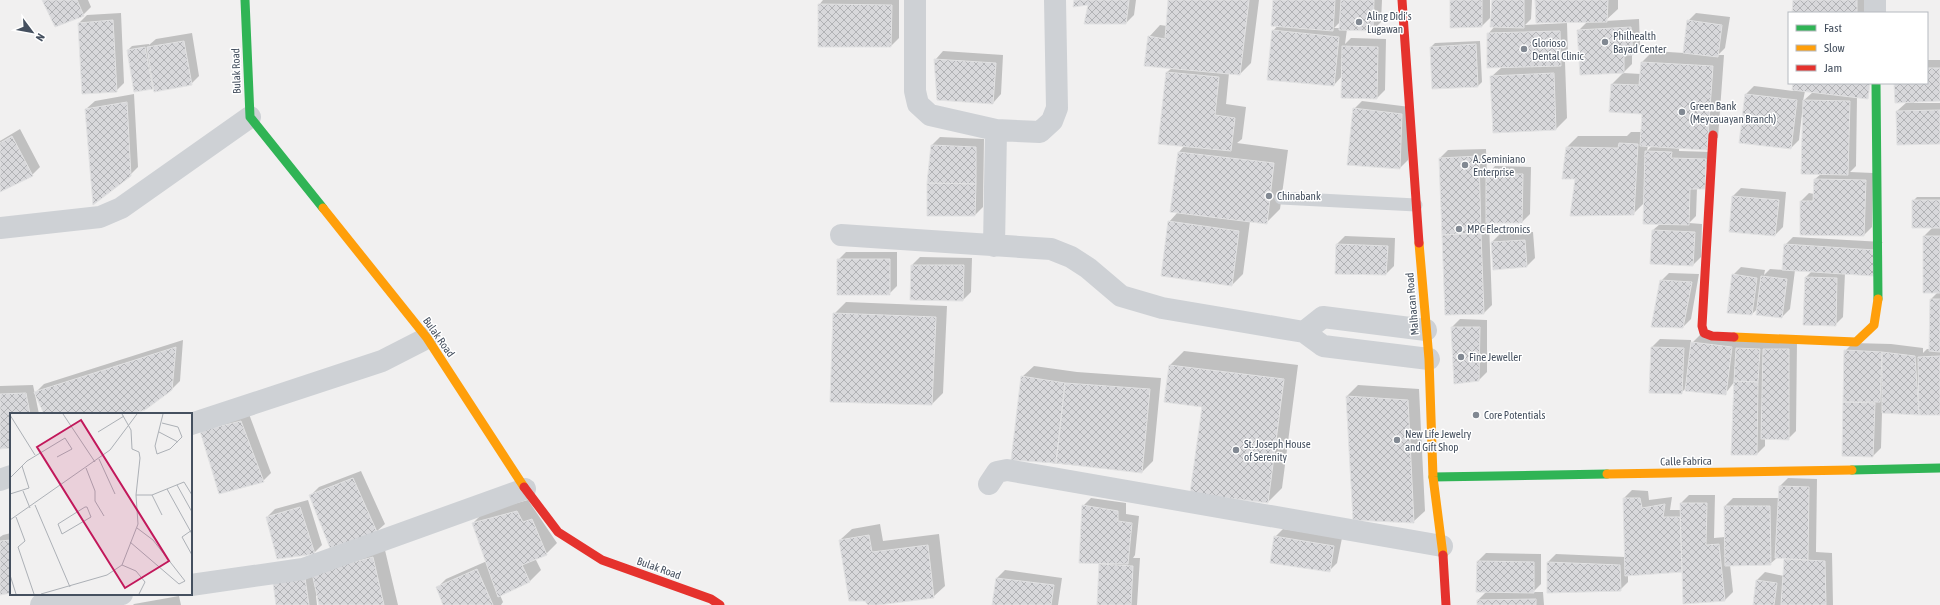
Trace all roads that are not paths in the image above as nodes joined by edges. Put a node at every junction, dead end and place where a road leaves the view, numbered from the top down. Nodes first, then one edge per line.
1 (245, 0) edge
2 (915, 0) edge
3 (1055, 0) edge
4 (1402, 0) edge
5 (1875, 0) edge
6 (1875, 12) edge
7 (1876, 84) edge
8 (250, 118) junction
9 (996, 130) junction
10 (1713, 135) dead end
11 (1280, 198) dead end
12 (1416, 205) junction
13 (0, 228) edge
14 (841, 235) dead end
15 (994, 246) junction
16 (1426, 330) junction
17 (1304, 332) junction
18 (427, 338) junction
19 (1429, 359) junction
20 (192, 424) edge
21 (1940, 468) edge
22 (10, 476) edge
23 (1433, 478) junction
24 (0, 480) edge
25 (988, 484) dead end
26 (525, 489) junction
27 (1442, 546) junction
28 (192, 585) edge
29 (115, 595) edge
30 (41, 605) edge
31 (720, 605) edge
32 (1446, 605) edge

1 - 8 street, Bulak Road
2 - 9 street
3 - 9 street
4 - 12 street, Malhacan Road
5 - 6 street
7 - 10 street
8 - 13 street
8 - 18 street, Bulak Road
9 - 15 street
11 - 12 lane
12 - 16 street, Malhacan Road
14 - 15 street
15 - 17 street
16 - 17 street
16 - 19 street, Malhacan Road
17 - 19 street
18 - 20 street
18 - 26 street, Bulak Road
19 - 23 street, Malhacan Road
21 - 23 street, Calle Fabrica
22 - 24 street
23 - 27 street, Malhacan Road
25 - 27 street
26 - 28 street
26 - 31 street, Bulak Road
27 - 32 street, Malhacan Road
29 - 30 street

